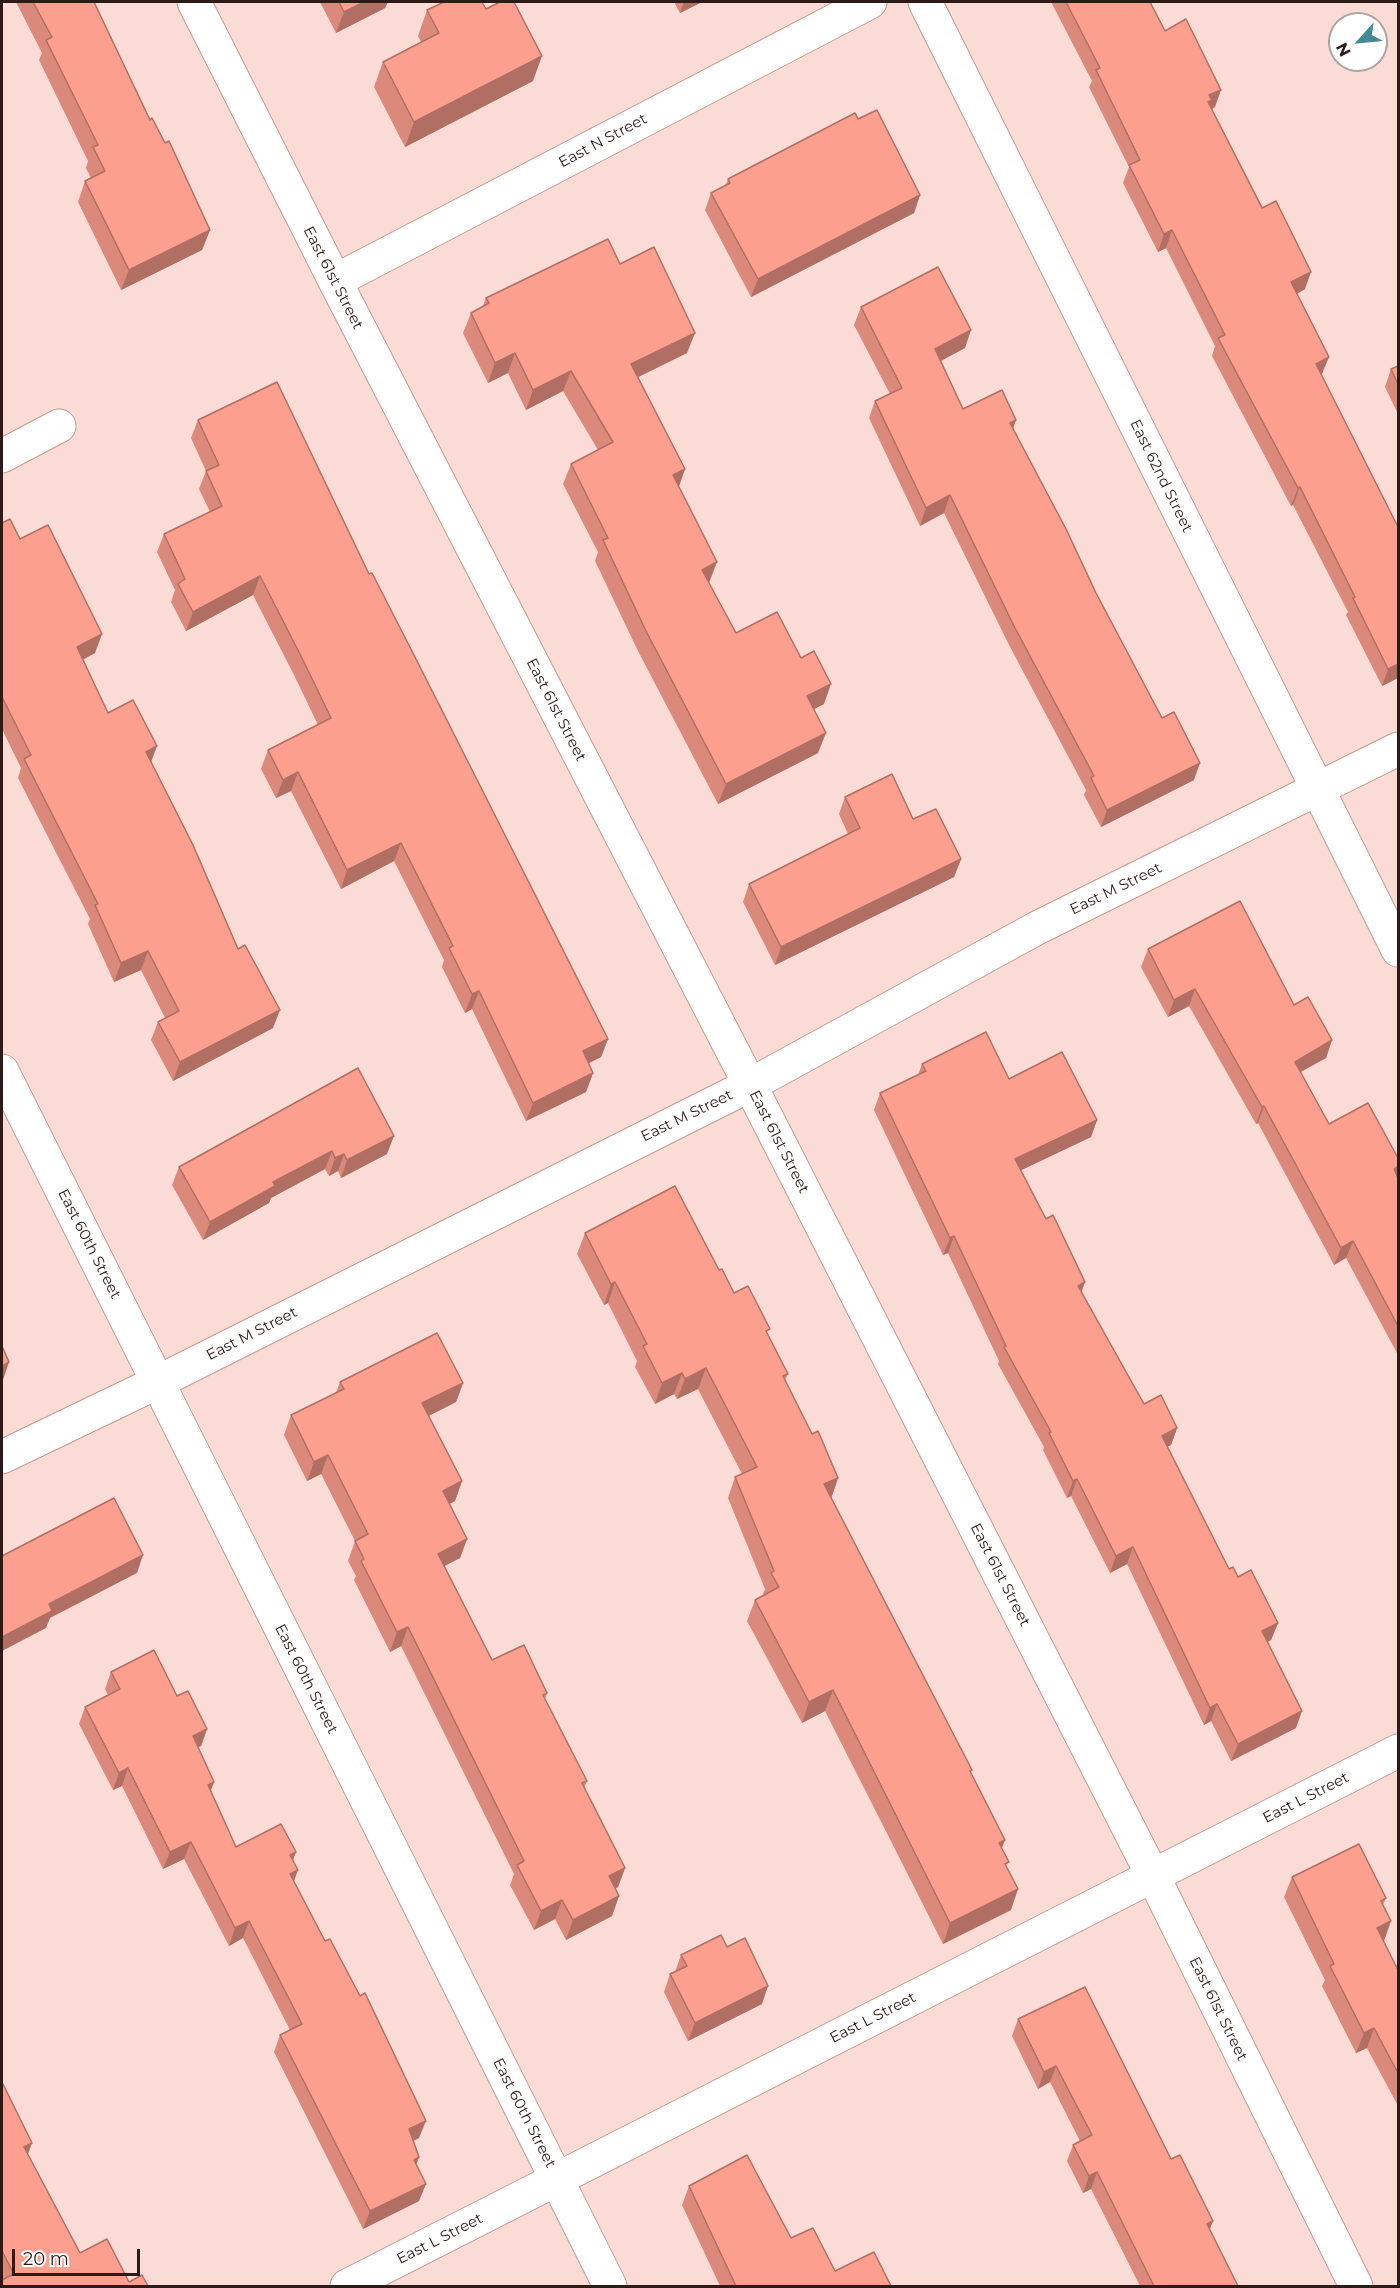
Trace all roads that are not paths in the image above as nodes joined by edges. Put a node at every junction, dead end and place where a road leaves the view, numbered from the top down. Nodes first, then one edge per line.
1 (194, 2) edge
2 (870, 2) edge
3 (925, 2) edge
4 (335, 281) junction
5 (59, 426) dead end
6 (2, 456) edge
7 (1398, 748) edge
8 (1317, 790) junction
9 (1398, 950) edge
10 (2, 1071) edge
11 (750, 1084) junction
12 (158, 1382) junction
13 (2, 1457) edge
14 (1398, 1751) edge
15 (1153, 1876) junction
16 (557, 2179) junction
17 (347, 2286) edge
18 (610, 2286) edge
19 (1356, 2286) edge

1 - 4 street, East 61st Street
2 - 4 street, East N Street
3 - 8 street, East 62nd Street
4 - 11 street, East 61st Street
5 - 6 street
7 - 8 street, East M Street
8 - 9 street, East 62nd Street
8 - 11 street, East M Street
10 - 12 street, East 60th Street
11 - 12 street, East M Street
11 - 15 street, East 61st Street
12 - 13 street, East M Street
12 - 16 street, East 60th Street
14 - 15 street, East L Street
15 - 16 street, East L Street
15 - 19 street, East 61st Street
16 - 17 street, East L Street
16 - 18 street, East 60th Street

